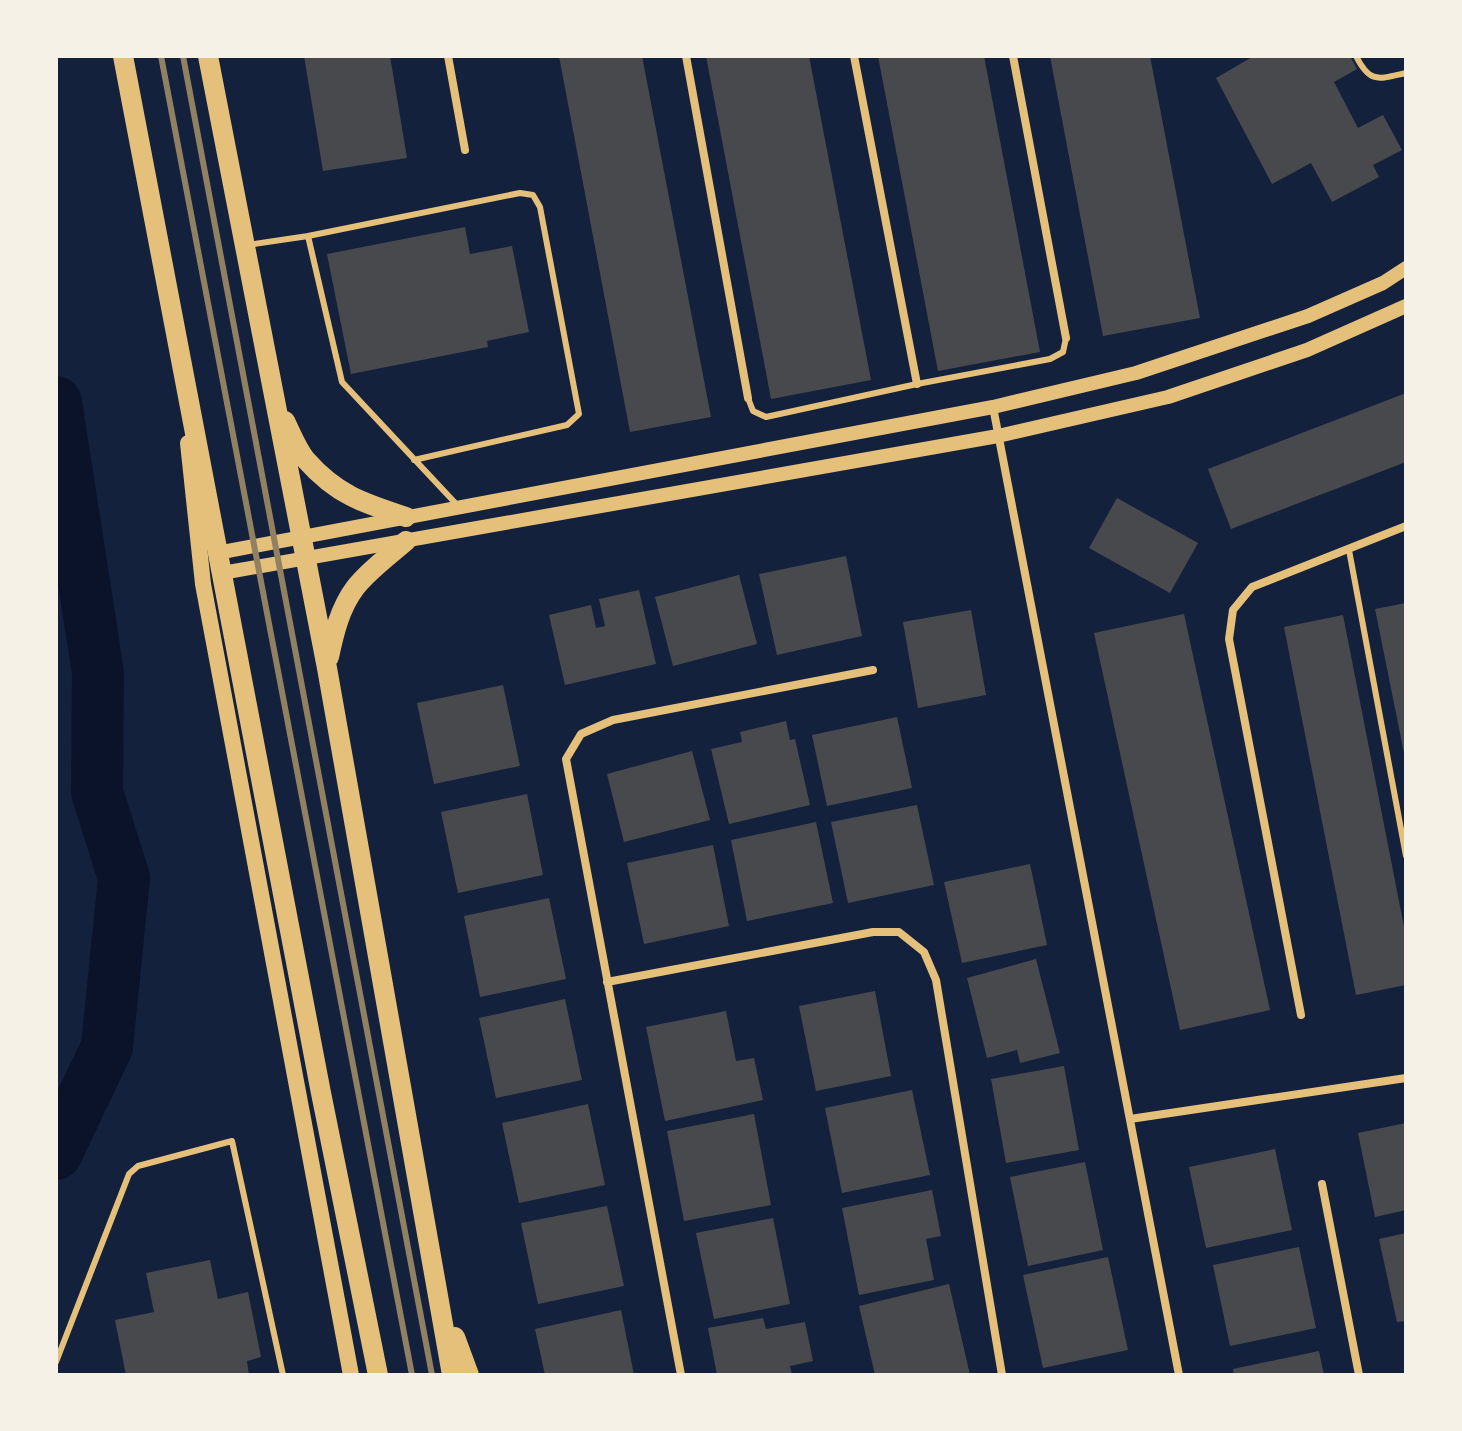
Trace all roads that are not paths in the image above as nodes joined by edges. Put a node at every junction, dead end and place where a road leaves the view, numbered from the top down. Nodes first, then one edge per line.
1 (123, 56) edge
2 (208, 56) edge
3 (448, 56) edge
4 (686, 56) edge
5 (854, 56) edge
6 (1013, 56) edge
7 (1356, 56) edge
8 (1406, 73) edge
9 (465, 150) dead end
10 (308, 236) junction
11 (245, 245) junction
12 (1406, 268) edge
13 (1406, 306) edge
14 (1066, 338) joint
15 (178, 346) junction
16 (917, 384) junction
17 (748, 398) joint
18 (275, 403) junction
19 (993, 407) junction
20 (998, 436) junction
21 (414, 460) junction
22 (460, 507) junction
23 (406, 517) junction
24 (1406, 526) edge
25 (301, 537) junction
26 (406, 541) junction
27 (1349, 550) junction
28 (306, 559) junction
29 (220, 563) junction
30 (327, 668) junction
31 (873, 670) dead end
32 (1406, 856) edge
33 (607, 982) junction
34 (1301, 1015) dead end
35 (1406, 1078) edge
36 (1130, 1119) junction
37 (1322, 1184) dead end
38 (436, 1289) junction
39 (56, 1362) edge
40 (283, 1375) edge
41 (351, 1375) edge
42 (378, 1375) edge
43 (452, 1375) edge
44 (469, 1375) edge
45 (681, 1375) edge
46 (1002, 1375) edge
47 (1179, 1375) edge
48 (1359, 1375) edge

1 - 15 main road
2 - 11 main road
3 - 9 street
4 - 17 street
5 - 16 street
6 - 14 street
7 - 8 lane
10 - 11 lane
10 - 21 lane
10 - 21 lane
11 - 18 main road
12 - 19 street
13 - 20 street
14 - 16 lane
15 - 29 main road
15 - 41 main road
16 - 17 lane
18 - 23 main road
18 - 25 main road
19 - 20 street
19 - 22 street
20 - 26 street
20 - 36 street
21 - 22 lane
22 - 23 street
23 - 25 street
24 - 27 street
25 - 28 main road
25 - 29 street
26 - 28 street
26 - 30 main road
27 - 32 lane
27 - 34 street
28 - 29 street
28 - 30 main road
29 - 42 main road
30 - 38 main road
31 - 33 street
33 - 45 street
33 - 46 street
35 - 36 street
36 - 47 street
37 - 48 street
38 - 43 main road
38 - 44 main road
39 - 40 lane

